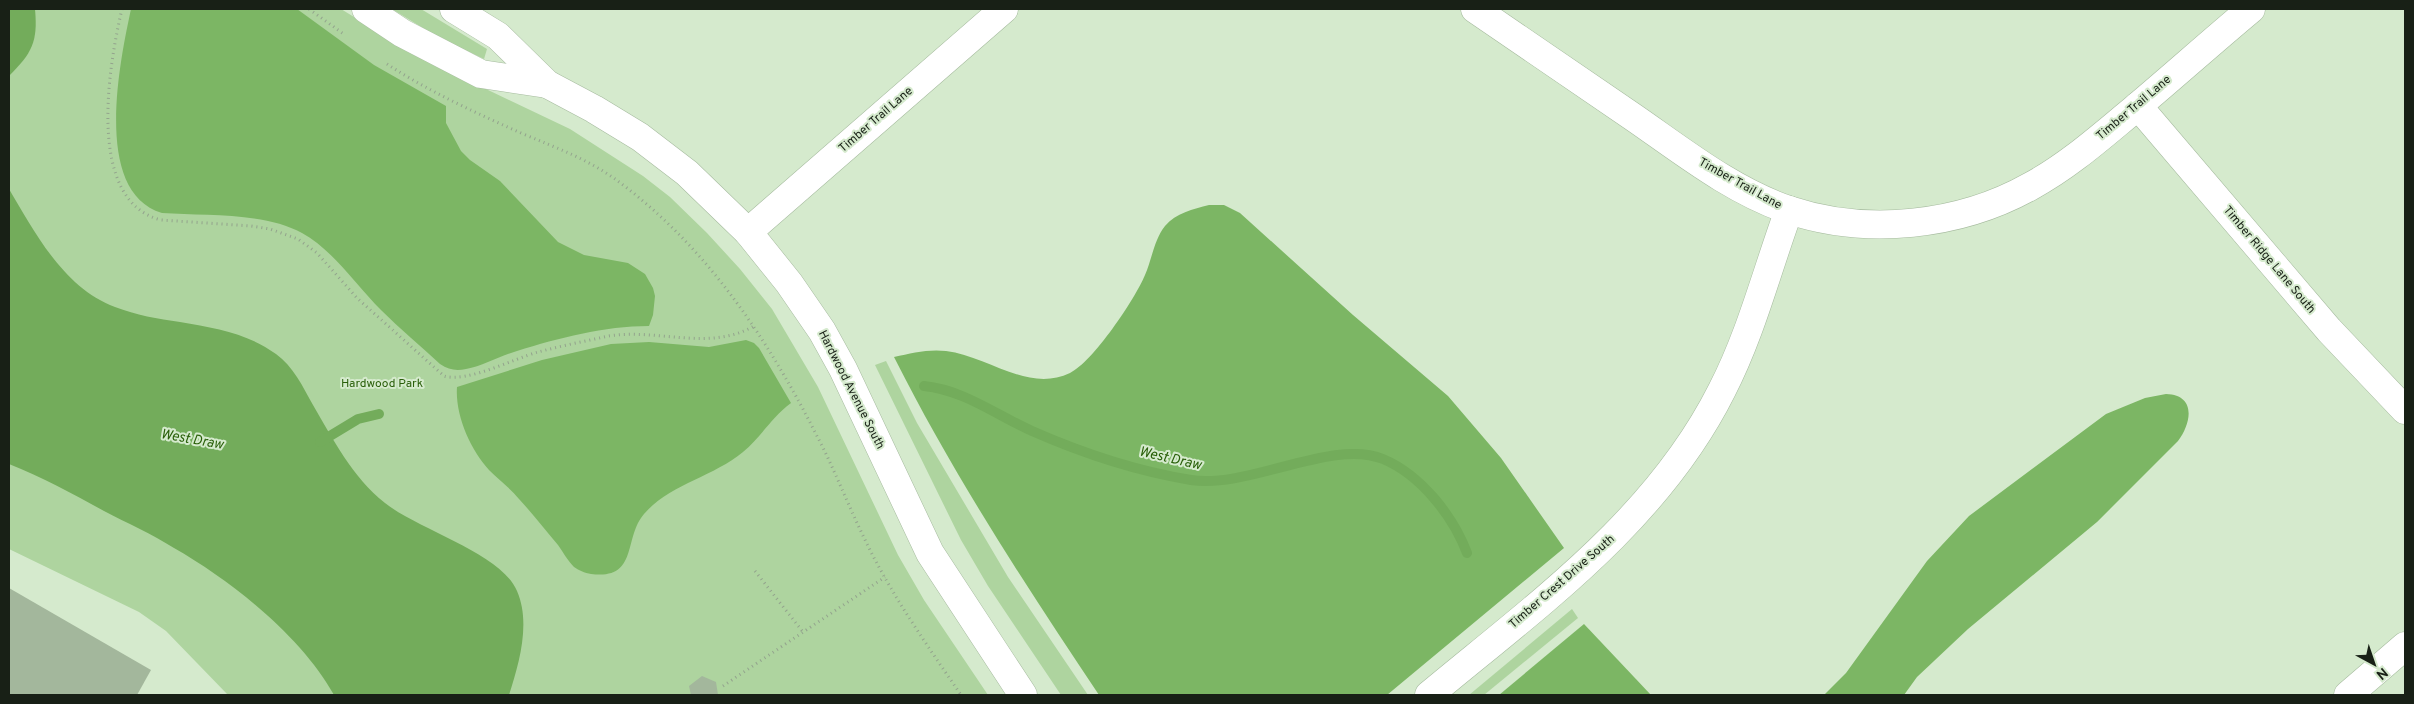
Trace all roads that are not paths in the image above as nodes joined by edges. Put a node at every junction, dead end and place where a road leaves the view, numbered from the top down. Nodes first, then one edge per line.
1 (366, 9) edge
2 (454, 9) edge
3 (1004, 9) edge
4 (1475, 9) edge
5 (2251, 9) edge
6 (547, 84) junction
7 (2138, 106) junction
8 (1789, 210) junction
9 (748, 232) junction
10 (2405, 410) edge
11 (2405, 646) edge
12 (1023, 695) edge
13 (1429, 695) edge
14 (2348, 695) edge

1 - 6 street, Hardwood Avenue South
2 - 6 street, Hardwood Avenue South
3 - 9 street, Timber Trail Lane
4 - 8 street, Timber Trail Lane
5 - 7 street, Timber Trail Lane
6 - 9 street, Hardwood Avenue South
7 - 8 street, Timber Trail Lane
7 - 10 street, Timber Ridge Lane South
8 - 13 street, Timber Crest Drive South
9 - 12 street, Hardwood Avenue South
11 - 14 street

